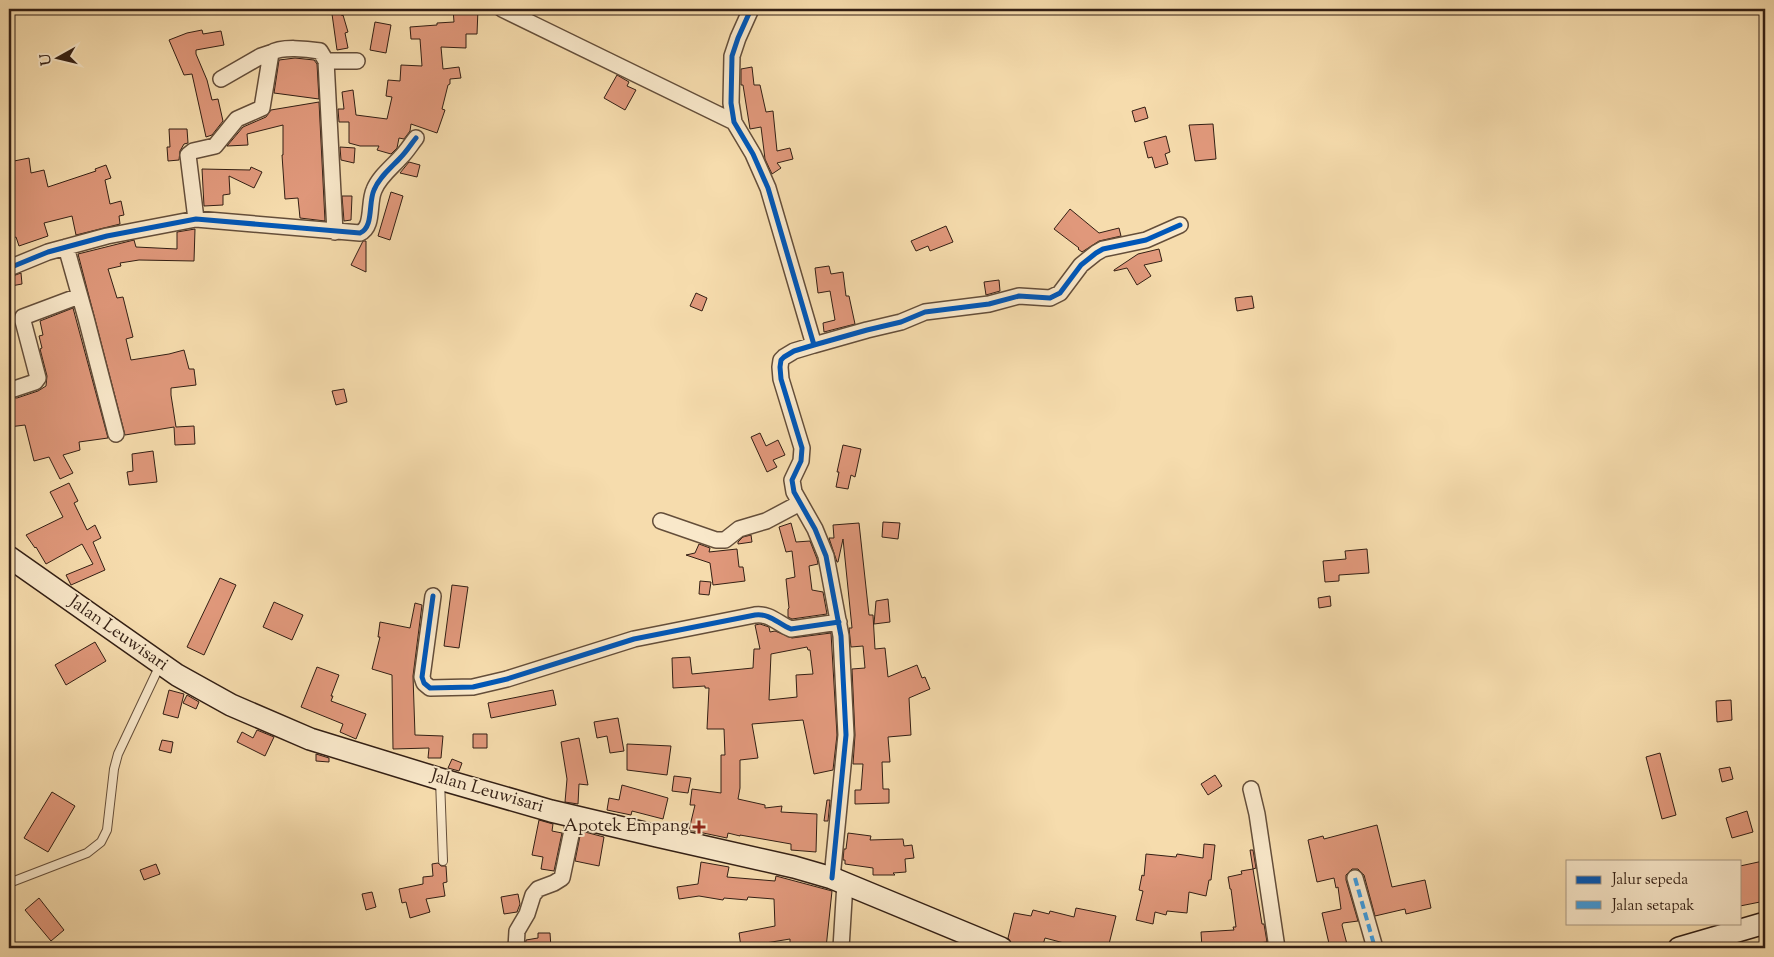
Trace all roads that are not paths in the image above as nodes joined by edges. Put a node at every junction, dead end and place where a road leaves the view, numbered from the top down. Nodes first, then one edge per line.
1 (502, 9) edge
2 (751, 9) edge
3 (273, 52) junction
4 (326, 61) junction
5 (357, 61) dead end
6 (221, 79) dead end
7 (734, 122) junction
8 (416, 138) dead end
9 (196, 219) junction
10 (1180, 225) dead end
11 (335, 232) junction
12 (66, 247) junction
13 (9, 268) edge
14 (79, 296) junction
15 (814, 345) junction
16 (14, 389) dead end
17 (116, 434) dead end
18 (800, 503) junction
19 (661, 521) dead end
20 (9, 557) edge
21 (433, 596) dead end
22 (839, 622) junction
23 (160, 663) junction
24 (440, 779) junction
25 (1251, 789) dead end
26 (575, 816) junction
27 (443, 861) dead end
28 (1356, 878) dead end
29 (838, 880) junction
30 (9, 883) edge
31 (1765, 923) edge
32 (516, 948) edge
33 (841, 948) edge
34 (1000, 948) edge
35 (1277, 948) edge
36 (1374, 948) edge
37 (1679, 948) edge

1 - 7 street
2 - 7 street
3 - 4 street
3 - 6 street
3 - 9 street
4 - 5 street
4 - 11 street
7 - 15 street
8 - 11 street
9 - 11 street
9 - 12 street
10 - 15 street
12 - 13 street
12 - 14 street
14 - 16 street
14 - 17 street
15 - 18 street
18 - 19 street
18 - 22 street
20 - 23 main road, Jalan Leuwisari
21 - 22 street
22 - 29 street
23 - 24 main road, Jalan Leuwisari
23 - 30 lane
24 - 26 main road, Jalan Leuwisari
24 - 27 lane
25 - 35 street
26 - 29 main road, Jalan Leuwisari
26 - 32 street
28 - 36 street
29 - 33 street
29 - 34 main road, Jalan Leuwisari
31 - 37 main road

